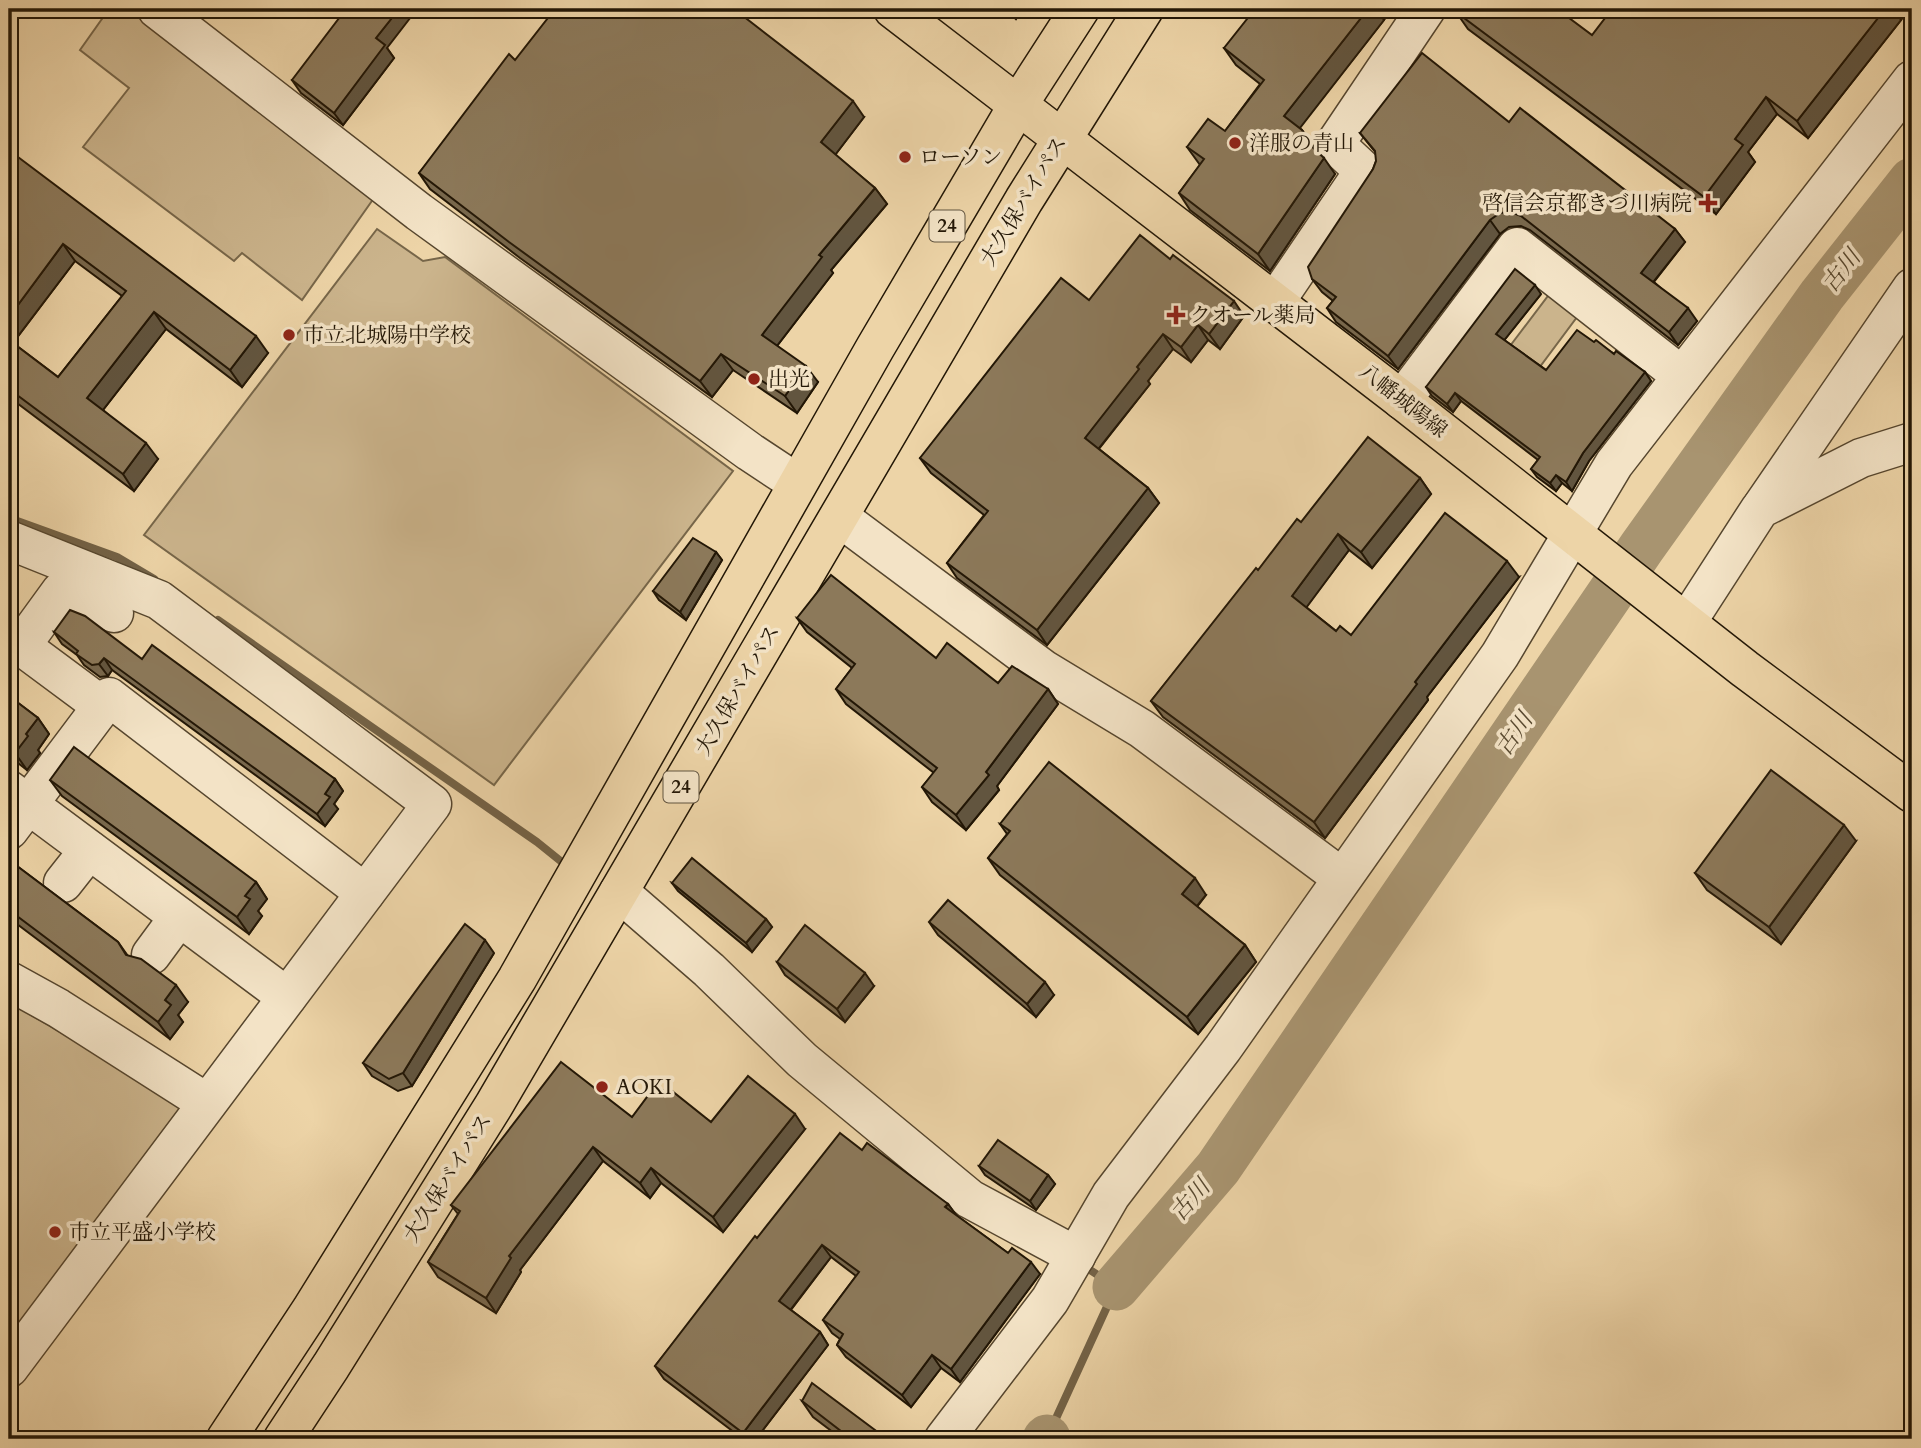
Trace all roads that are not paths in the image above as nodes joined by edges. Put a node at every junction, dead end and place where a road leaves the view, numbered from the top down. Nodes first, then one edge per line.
1 (157, 9) edge
2 (893, 9) edge
3 (1080, 9) edge
4 (1143, 9) edge
5 (1426, 9) edge
6 (1912, 80) edge
7 (1018, 105) junction
8 (1061, 138) junction
9 (1912, 288) edge
10 (1275, 302) junction
11 (1682, 376) junction
12 (1402, 400) junction
13 (1912, 442) edge
14 (797, 483) junction
15 (1760, 509) junction
16 (839, 517) junction
17 (1580, 539) junction
18 (12, 547) edge
19 (114, 613) dead end
20 (1679, 616) junction
21 (15, 641) edge
22 (102, 706) junction
23 (1912, 793) edge
24 (15, 808) edge
25 (89, 850) junction
26 (1341, 877) junction
27 (63, 883) dead end
28 (365, 892) junction
29 (619, 892) junction
30 (179, 917) junction
31 (150, 955) dead end
32 (9, 957) edge
33 (9, 981) edge
34 (287, 998) junction
35 (58, 1008) junction
36 (207, 1103) junction
37 (1076, 1256) junction
38 (9, 1368) edge
39 (226, 1439) edge
40 (283, 1439) edge
41 (944, 1439) edge

1 - 14 street
2 - 7 main road, 八幡城陽線
3 - 7 main road, 24
4 - 8 main road, 大久保バイパス / 24
5 - 10 street
6 - 11 street
7 - 8 main road, 八幡城陽線
7 - 14 main road, 24
8 - 10 main road, 八幡城陽線
8 - 16 main road, 大久保バイパス / 24
9 - 15 street
10 - 12 main road, 八幡城陽線
11 - 12 street
11 - 17 street
12 - 17 main road, 八幡城陽線
13 - 15 street
14 - 39 main road, 24
15 - 20 street
16 - 26 street
16 - 29 main road, 大久保バイパス / 24
17 - 20 main road, 八幡城陽線
17 - 26 street
18 - 28 street
19 - 21 street
20 - 23 main road, 八幡城陽線
21 - 22 street
22 - 24 street
22 - 28 street
24 - 25 street
25 - 27 street
25 - 30 street
26 - 37 street
28 - 34 street
29 - 37 street
29 - 40 main road, 大久保バイパス / 24
30 - 31 street
30 - 34 street
32 - 35 street
33 - 35 street
34 - 36 street
35 - 36 street
36 - 38 street
37 - 41 street

